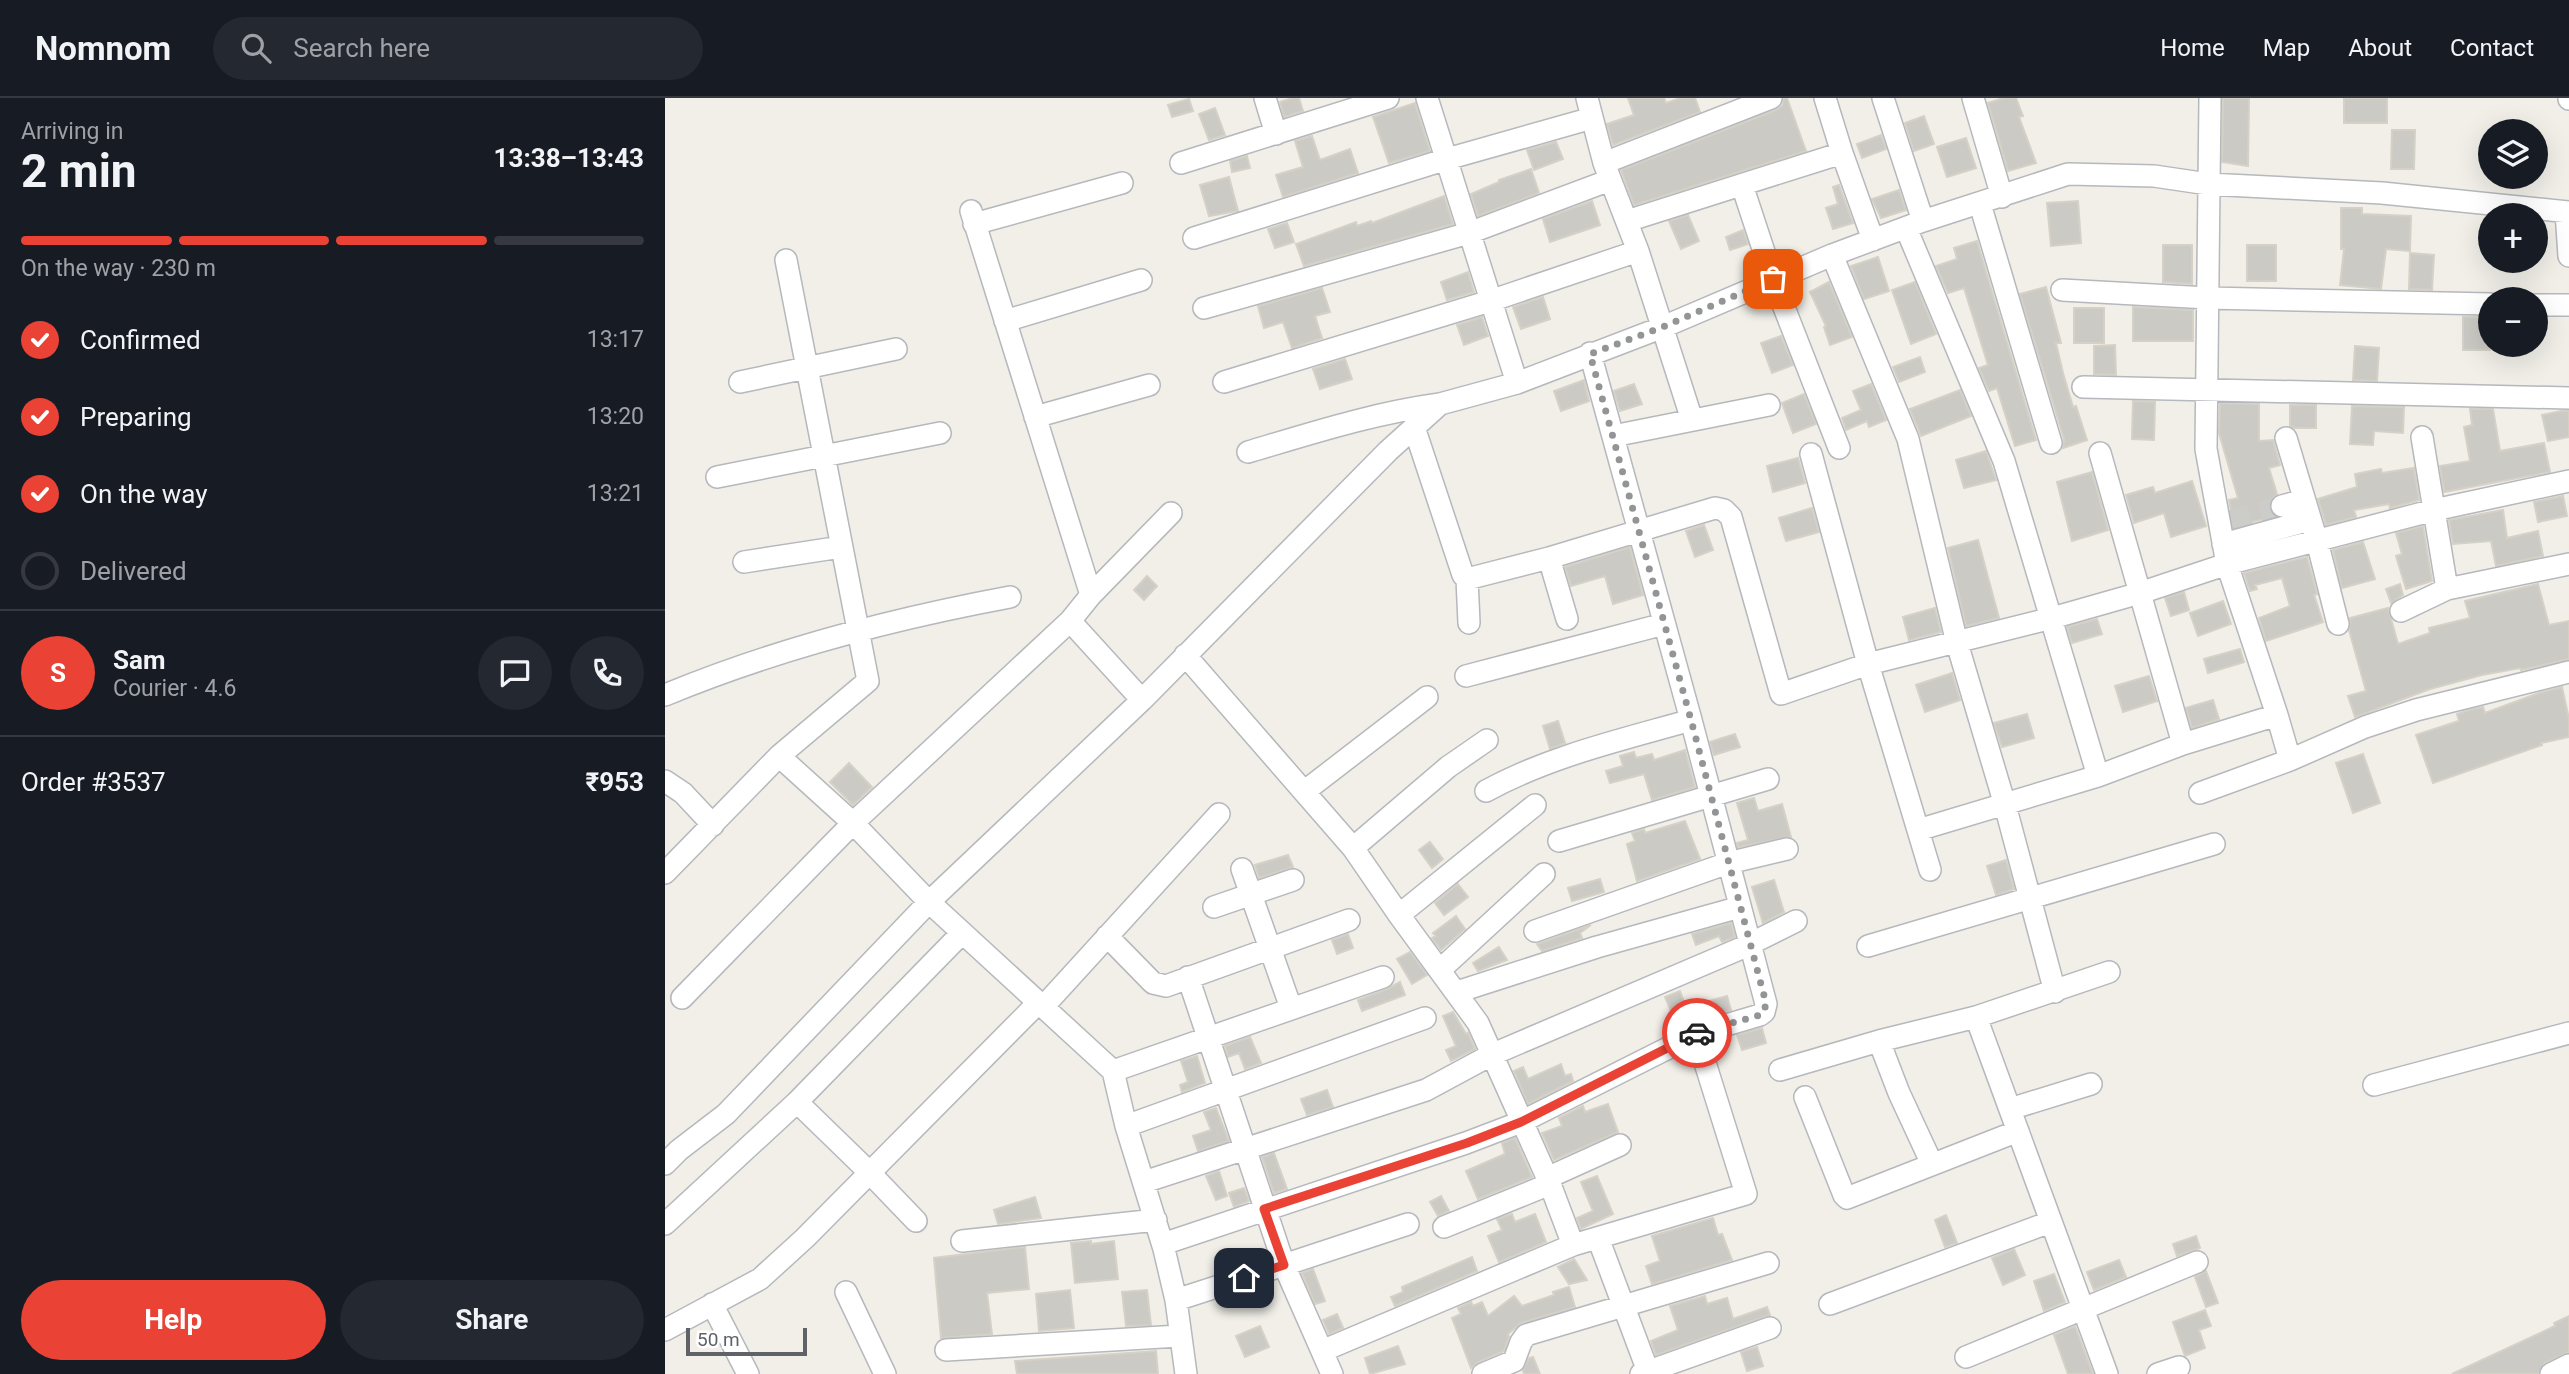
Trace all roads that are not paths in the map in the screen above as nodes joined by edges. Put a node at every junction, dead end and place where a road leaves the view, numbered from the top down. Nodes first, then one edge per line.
1 (1265, 98) edge
2 (1388, 98) edge
3 (1427, 98) edge
4 (1771, 98) edge
5 (1825, 98) edge
6 (1883, 98) edge
7 (1973, 98) edge
8 (2210, 98) edge
9 (1590, 108) edge
10 (1276, 134) junction
11 (1842, 153) junction
12 (1447, 159) junction
13 (1181, 163) dead end
14 (1607, 172) junction
15 (1122, 183) dead end
16 (2209, 184) junction
17 (1742, 185) junction
18 (2003, 197) junction
19 (1980, 204) junction
20 (2567, 212) edge
21 (1627, 221) junction
22 (1914, 224) junction
23 (1469, 233) junction
24 (1194, 238) dead end
25 (1873, 240) junction
26 (1638, 251) junction
27 (1832, 255) junction
28 (2569, 256) edge
29 (786, 260) dead end
30 (1773, 279) junction
31 (1141, 280) dead end
32 (2062, 290) dead end
33 (2208, 298) junction
34 (1490, 301) junction
35 (2478, 304) edge
36 (2548, 305) edge
37 (2569, 305) edge
38 (1204, 308) dead end
39 (1005, 321) junction
40 (1663, 327) junction
41 (896, 349) dead end
42 (1590, 354) junction
43 (807, 368) junction
44 (740, 382) dead end
45 (1224, 382) dead end
46 (1517, 383) junction
47 (1149, 384) dead end
48 (2083, 387) dead end
49 (2207, 391) junction
50 (2569, 398) edge
51 (1440, 404) junction
52 (1769, 405) dead end
53 (1034, 417) junction
54 (1692, 420) junction
55 (1414, 427) junction
56 (940, 433) dead end
57 (1613, 436) junction
58 (2422, 437) dead end
59 (2286, 438) dead end
60 (2052, 443) dead end
61 (1839, 449) dead end
62 (1248, 452) dead end
63 (2100, 453) dead end
64 (1811, 454) dead end
65 (822, 455) junction
66 (717, 477) dead end
67 (2569, 481) edge
68 (2282, 506) tunnel mouth
69 (2434, 510) junction
70 (1171, 513) dead end
71 (2310, 520) junction
72 (1640, 530) junction
73 (2225, 539) junction
74 (841, 547) junction
75 (1549, 558) junction
76 (744, 562) dead end
77 (2569, 564) edge
78 (1467, 579) junction
79 (2447, 589) junction
80 (2140, 593) junction
81 (1091, 595) junction
82 (1010, 597) dead end
83 (2402, 611) dead end
84 (2052, 618) junction
85 (1566, 619) dead end
86 (1070, 621) junction
87 (1469, 623) dead end
88 (1664, 624) junction
89 (2338, 624) dead end
90 (859, 629) junction
91 (1957, 643) junction
92 (1185, 655) junction
93 (1868, 664) junction
94 (2569, 672) edge
95 (1465, 676) dead end
96 (665, 695) edge
97 (1427, 697) dead end
98 (1142, 700) junction
99 (2277, 715) junction
100 (1691, 720) junction
101 (1487, 740) dead end
102 (2183, 744) junction
103 (779, 756) junction
104 (2290, 760) junction
105 (2098, 776) junction
106 (1768, 779) dead end
107 (665, 781) edge
108 (1305, 791) junction
109 (1486, 791) dead end
110 (2200, 793) dead end
111 (1711, 794) junction
112 (1535, 805) dead end
113 (2005, 805) junction
114 (1219, 814) dead end
115 (853, 823) junction
116 (713, 825) junction
117 (1918, 830) junction
118 (1559, 841) dead end
119 (2214, 844) dead end
120 (1353, 848) junction
121 (1787, 849) dead end
122 (1728, 863) junction
123 (1242, 869) dead end
124 (1930, 870) dead end
125 (665, 873) edge
126 (1544, 874) dead end
127 (1293, 880) dead end
128 (1251, 894) junction
129 (2030, 898) junction
130 (929, 902) junction
131 (1214, 907) dead end
132 (1740, 907) junction
133 (1399, 915) junction
134 (1349, 920) dead end
135 (1796, 922) dead end
136 (1535, 931) dead end
137 (962, 933) junction
138 (1107, 936) junction
139 (1749, 945) junction
140 (1868, 946) dead end
141 (1270, 948) junction
142 (1441, 969) junction
143 (2109, 972) dead end
144 (1188, 977) junction
145 (1383, 977) dead end
146 (1457, 992) junction
147 (2055, 992) junction
148 (682, 998) dead end
149 (1040, 1005) junction
150 (1291, 1008) junction
151 (1976, 1017) junction
152 (1426, 1018) dead end
153 (2569, 1033) edge
154 (1696, 1034) junction
155 (1207, 1037) junction
156 (1879, 1041) junction
157 (1491, 1055) junction
158 (1780, 1070) dead end
159 (1113, 1071) junction
160 (2091, 1084) dead end
161 (2374, 1084) dead end
162 (1224, 1091) junction
163 (1805, 1097) dead end
164 (797, 1102) junction
165 (2010, 1109) junction
166 (1521, 1122) junction
167 (1126, 1126) junction
168 (2018, 1131) junction
169 (1621, 1145) dead end
170 (1244, 1150) junction
171 (665, 1164) edge
172 (1933, 1164) junction
173 (870, 1172) junction
174 (1548, 1181) junction
175 (1144, 1182) junction
176 (1264, 1209) junction
177 (1156, 1220) junction
178 (916, 1221) dead end
179 (2050, 1222) junction
180 (1408, 1223) dead end
181 (665, 1224) edge
182 (1444, 1227) dead end
183 (1598, 1238) junction
184 (962, 1241) dead end
185 (1163, 1244) junction
186 (1573, 1245) junction
187 (1768, 1262) dead end
188 (2197, 1262) dead end
189 (1284, 1265) junction
190 (846, 1292) dead end
191 (1176, 1300) junction
192 (712, 1304) junction
193 (1830, 1304) dead end
194 (1623, 1308) junction
195 (2084, 1309) junction
196 (1770, 1328) dead end
197 (665, 1330) edge
198 (1179, 1336) junction
199 (947, 1350) dead end
200 (1322, 1351) junction
201 (1966, 1357) dead end
202 (2569, 1365) edge
203 (1517, 1367) edge
204 (2179, 1367) dead end
205 (1646, 1373) edge
206 (748, 1374) edge
207 (885, 1374) edge
208 (1186, 1374) edge
209 (1332, 1374) edge
210 (1483, 1374) edge
211 (2107, 1374) edge
212 (2158, 1374) edge
213 (2551, 1374) edge

1 - 10 street
2 - 10 street
3 - 12 street
4 - 14 street
5 - 11 street
6 - 22 street
7 - 18 street
8 - 16 street
9 - 12 street
9 - 14 street
10 - 13 street
11 - 17 street
11 - 25 street
12 - 23 street
12 - 24 street
14 - 21 street
14 - 23 street
15 - 39 street
16 - 18 street
16 - 20 street
16 - 33 street
17 - 21 street
17 - 30 street
18 - 19 street
19 - 22 street
19 - 60 street
20 - 28 street
21 - 26 street
22 - 25 street
22 - 84 street
23 - 34 street
23 - 38 street
25 - 27 street
26 - 34 street
26 - 40 street
27 - 30 street
27 - 91 street
29 - 43 street
30 - 40 street
30 - 61 street
31 - 39 street
32 - 33 street
33 - 35 street
33 - 49 street
34 - 45 street
34 - 46 street
36 - 37 street
39 - 53 street
40 - 42 street
40 - 54 street
41 - 43 street
42 - 46 street
42 - 57 street
43 - 44 street
43 - 65 street
46 - 51 street
47 - 53 street
48 - 49 street
49 - 50 street
49 - 73 street
51 - 55 street
51 - 62 street
52 - 54 street
53 - 81 street
54 - 57 street
55 - 78 street
55 - 92 street
56 - 65 street
57 - 72 street
58 - 69 street
59 - 71 street
63 - 80 street
64 - 93 street
65 - 66 street
65 - 74 street
67 - 69 street
68 - 71 street
69 - 71 street
69 - 79 street
70 - 81 street
71 - 73 street
71 - 89 street
72 - 75 street
72 - 88 street
72 - 93 street
73 - 80 street
73 - 99 street
74 - 76 street
74 - 90 street
75 - 78 street
75 - 85 street
77 - 79 street
78 - 87 street
79 - 83 street
80 - 84 street
80 - 102 street
81 - 86 street
82 - 90 street
84 - 91 street
84 - 105 street
86 - 98 street
86 - 115 street
88 - 95 street
88 - 100 street
90 - 96 street
90 - 103 street
91 - 93 street
91 - 113 street
92 - 98 street
92 - 108 street
93 - 117 street
94 - 104 street
97 - 108 street
98 - 130 street
99 - 102 street
99 - 104 street
100 - 109 street
100 - 111 street
101 - 120 street
102 - 105 street
103 - 115 street
103 - 116 street
104 - 110 street
105 - 113 street
106 - 111 street
107 - 116 street
108 - 120 street
111 - 118 street
111 - 122 street
112 - 133 street
113 - 117 street
113 - 129 street
114 - 138 street
115 - 130 street
115 - 148 street
116 - 125 street
117 - 124 street
119 - 129 street
120 - 133 street
121 - 122 street
122 - 132 street
122 - 136 street
123 - 128 street
126 - 142 street
127 - 128 street
128 - 131 street
128 - 141 street
129 - 140 street
129 - 147 street
130 - 137 street
130 - 171 street
132 - 139 street
132 - 146 street
133 - 142 street
134 - 141 street
135 - 139 street
137 - 149 street
137 - 164 street
138 - 144 street
138 - 149 street
139 - 154 street
139 - 157 street
141 - 144 street
141 - 150 street
142 - 146 street
143 - 147 street
144 - 155 street
145 - 150 street
146 - 157 street
147 - 151 street
149 - 159 street
149 - 173 street
150 - 155 street
151 - 156 street
151 - 165 street
152 - 162 street
153 - 161 street
154 - 166 street
154 - 183 street
155 - 159 street
155 - 162 street
156 - 158 street
156 - 172 street
157 - 166 street
157 - 170 street
159 - 167 street
160 - 165 street
162 - 167 street
162 - 170 street
163 - 172 street
164 - 173 street
164 - 181 street
165 - 168 street
166 - 174 street
166 - 176 street
167 - 175 street
168 - 172 street
168 - 179 street
169 - 174 street
170 - 175 street
170 - 176 street
173 - 178 street
173 - 192 street
174 - 182 street
174 - 186 street
175 - 177 street
176 - 185 street
176 - 189 street
177 - 184 street
177 - 185 street
179 - 193 street
179 - 195 street
180 - 189 street
183 - 186 street
183 - 194 street
185 - 191 street
186 - 200 street
187 - 194 street
188 - 195 street
189 - 191 street
189 - 200 street
190 - 207 street
191 - 198 street
192 - 197 street
192 - 206 street
194 - 203 street
194 - 205 street
195 - 201 street
195 - 211 street
196 - 205 street
198 - 199 street
198 - 208 street
200 - 209 street
202 - 213 street
203 - 210 street
204 - 212 street

